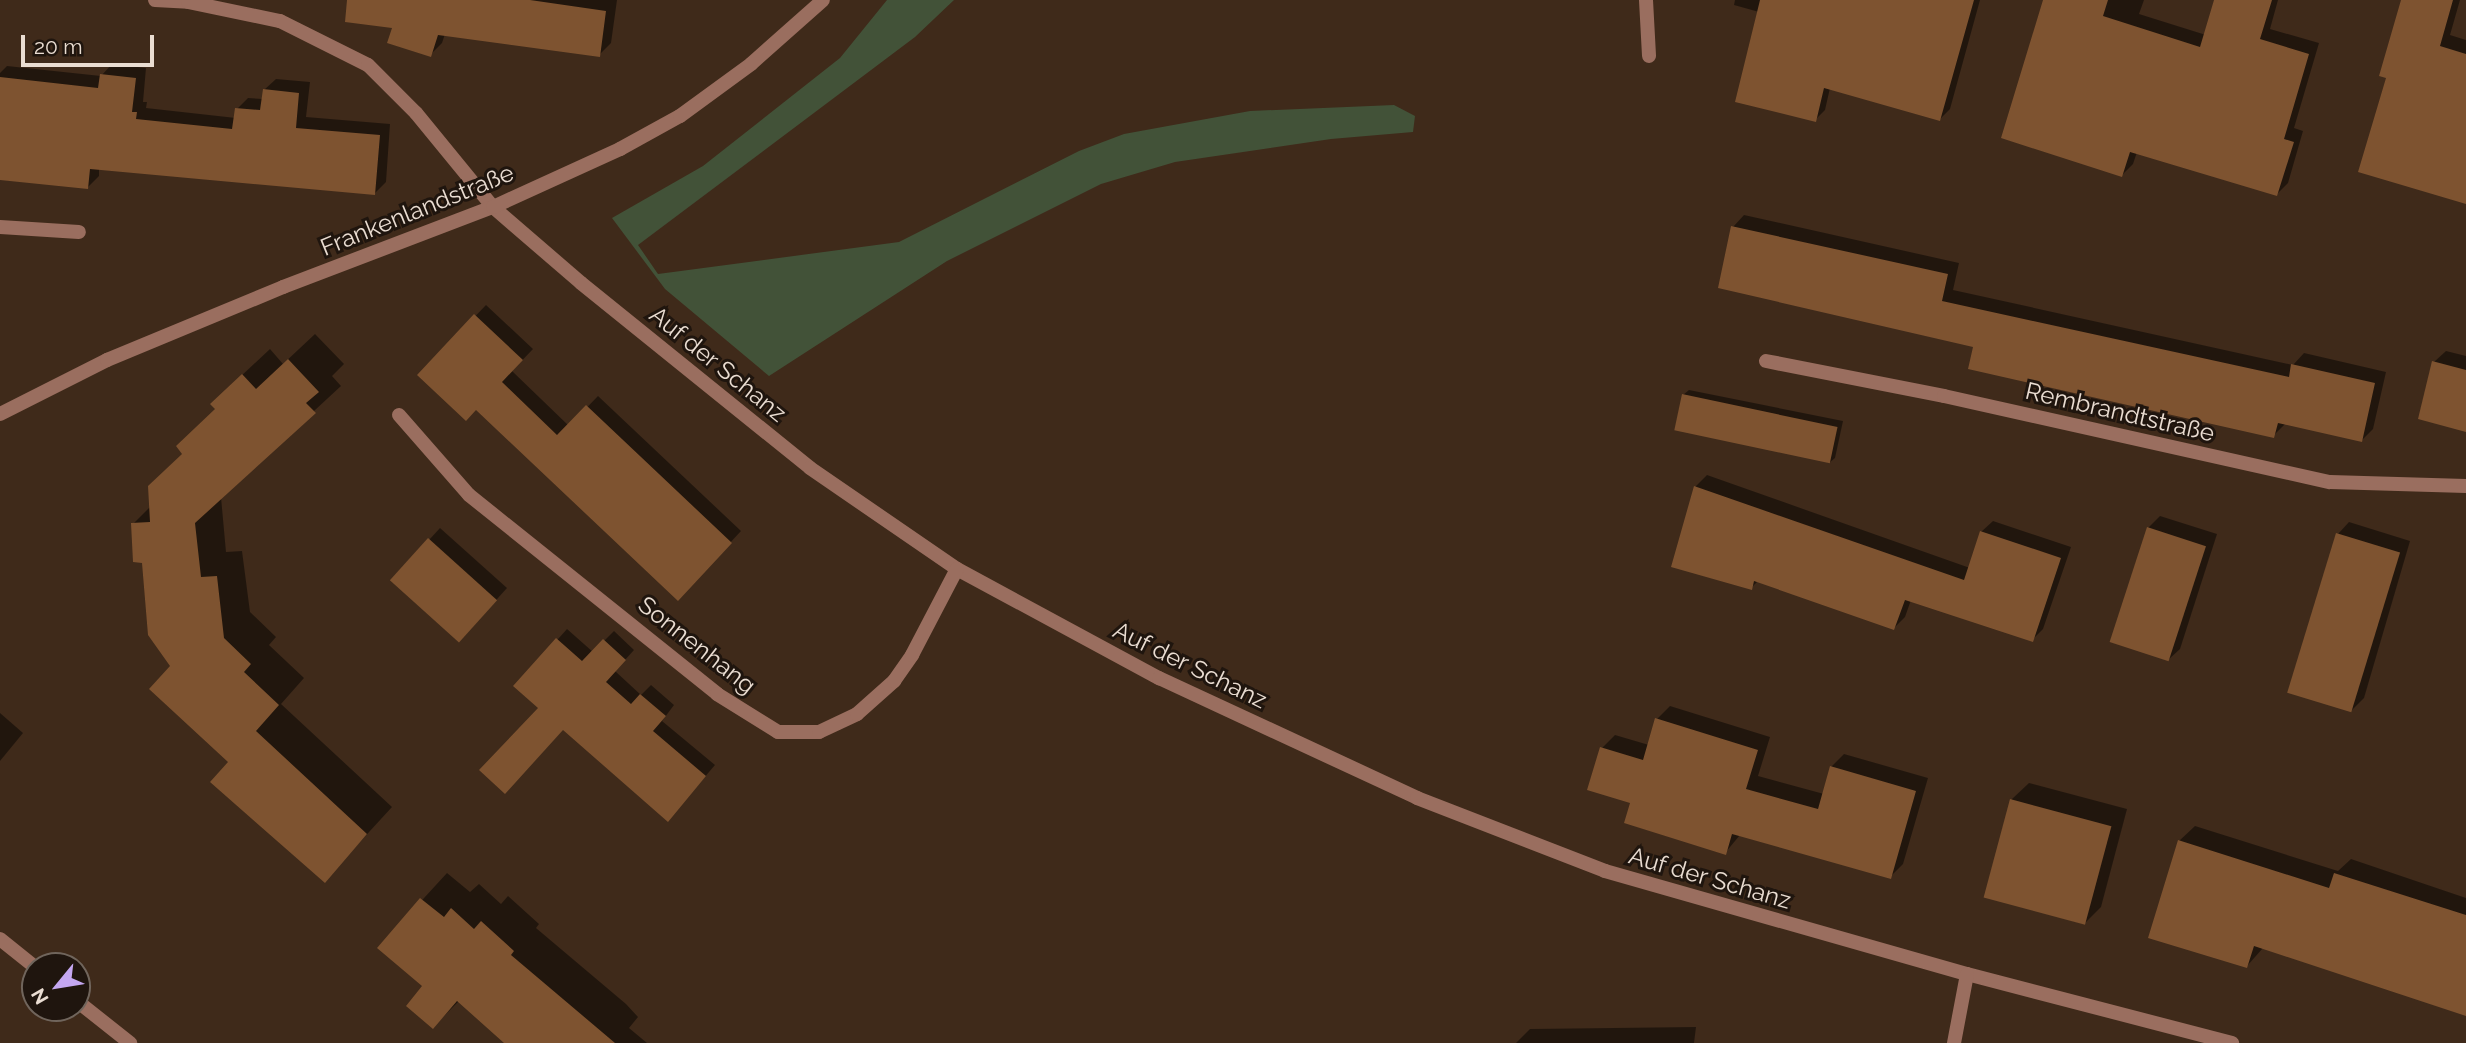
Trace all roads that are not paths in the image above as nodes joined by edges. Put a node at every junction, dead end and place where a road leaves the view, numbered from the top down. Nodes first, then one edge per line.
1 (155, 0) edge
2 (822, 0) edge
3 (1646, 0) edge
4 (1648, 56) dead end
5 (493, 207) junction
6 (0, 227) edge
7 (79, 232) dead end
8 (1766, 361) dead end
9 (0, 414) edge
10 (399, 415) dead end
11 (2466, 486) edge
12 (957, 569) junction
13 (0, 939) edge
14 (21, 956) edge
15 (1967, 975) junction
16 (91, 1012) edge
17 (130, 1043) edge
18 (1954, 1043) edge
19 (2232, 1043) edge

1 - 5 street, Auf der Schanz
2 - 5 street, Frankenlandstraße
3 - 4 street
5 - 9 street, Frankenlandstraße
5 - 12 street, Auf der Schanz
6 - 7 street
8 - 11 street, Rembrandtstraße
10 - 12 street, Sonnenhang
12 - 15 street, Auf der Schanz
13 - 14 street
15 - 18 street
15 - 19 street, Auf der Schanz
16 - 17 street

